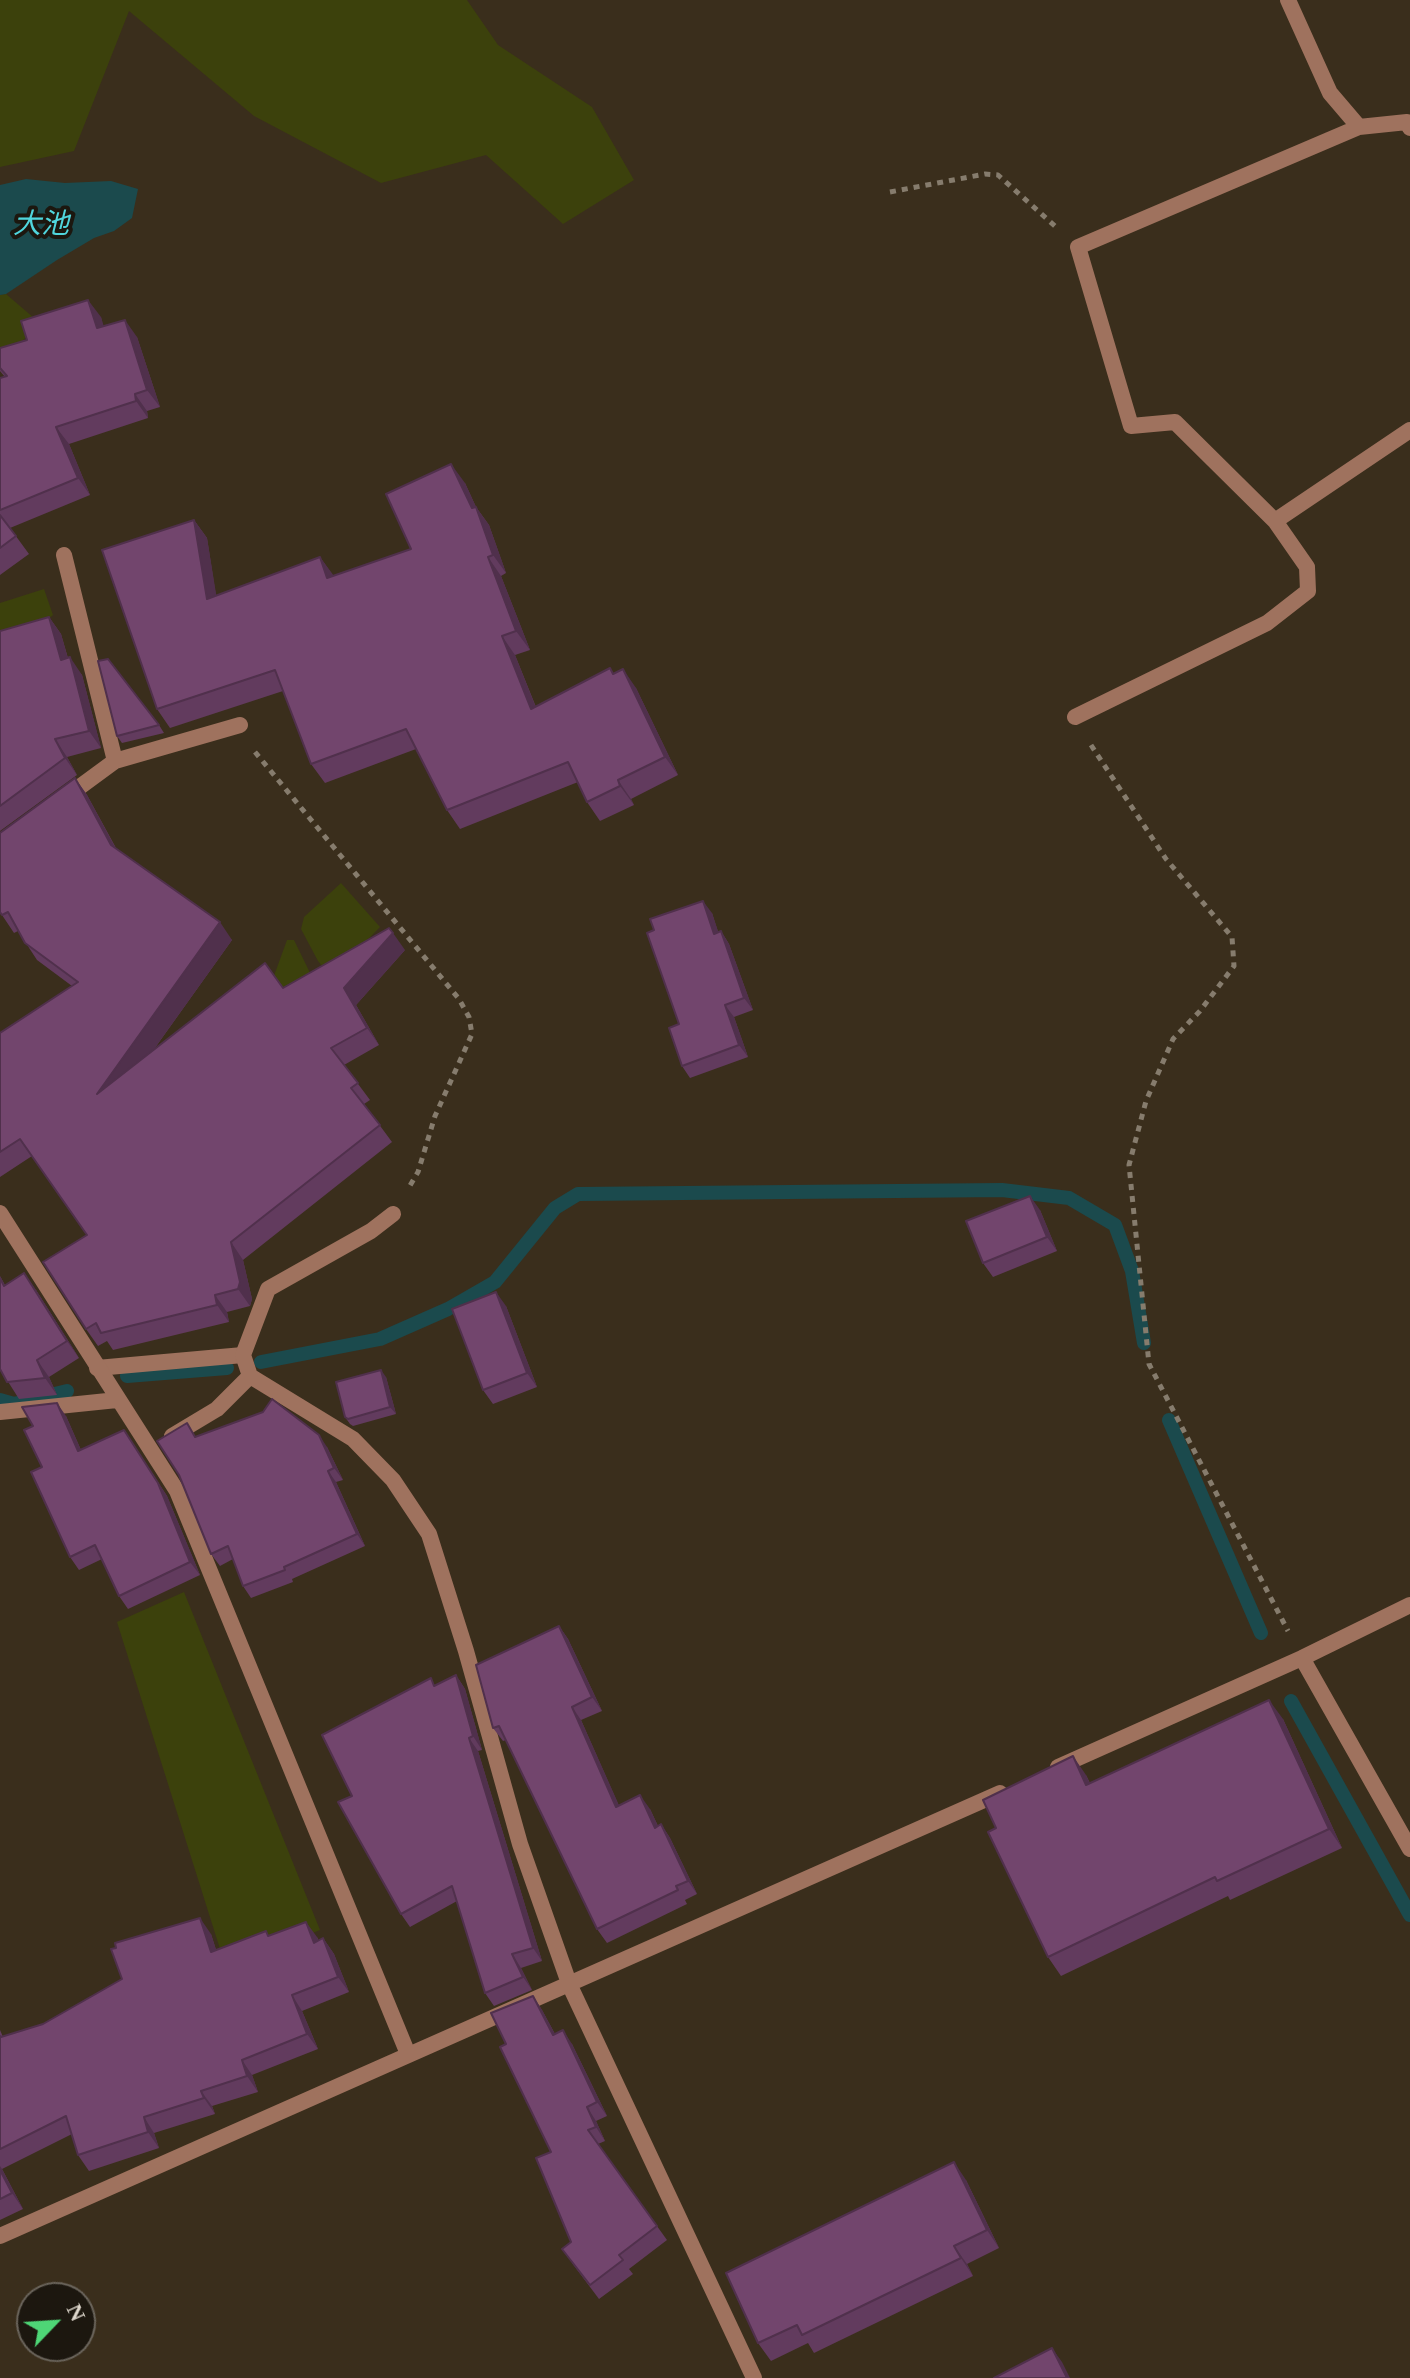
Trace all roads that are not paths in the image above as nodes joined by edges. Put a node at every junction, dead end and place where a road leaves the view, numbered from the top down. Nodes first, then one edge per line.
1 (1288, 0) edge
2 (1409, 123) edge
3 (1359, 127) junction
4 (1410, 430) edge
5 (1275, 521) junction
6 (64, 555) dead end
7 (1075, 717) road end
8 (240, 725) road end
9 (115, 761) junction
10 (51, 808) edge
11 (0, 1213) edge
12 (393, 1214) road end
13 (243, 1355) junction
14 (97, 1368) junction
15 (250, 1376) junction
16 (117, 1400) junction
17 (0, 1412) edge
18 (150, 1449) junction
19 (1410, 1605) edge
20 (1302, 1658) junction
21 (1044, 1774) edge
22 (1015, 1786) edge
23 (1410, 1849) edge
24 (570, 1986) junction
25 (408, 2054) junction
26 (0, 2236) edge
27 (754, 2378) edge

1 - 3 street
2 - 3 street
3 - 5 street
4 - 5 street
5 - 7 street
6 - 9 street
8 - 9 street
9 - 10 street
11 - 14 street
12 - 13 street
13 - 14 street
13 - 15 street
14 - 16 street
15 - 18 street
15 - 24 street
16 - 17 street
16 - 18 street
18 - 25 street
19 - 20 street
20 - 21 street
20 - 23 street
22 - 24 street
24 - 25 street
24 - 27 street
25 - 26 street

